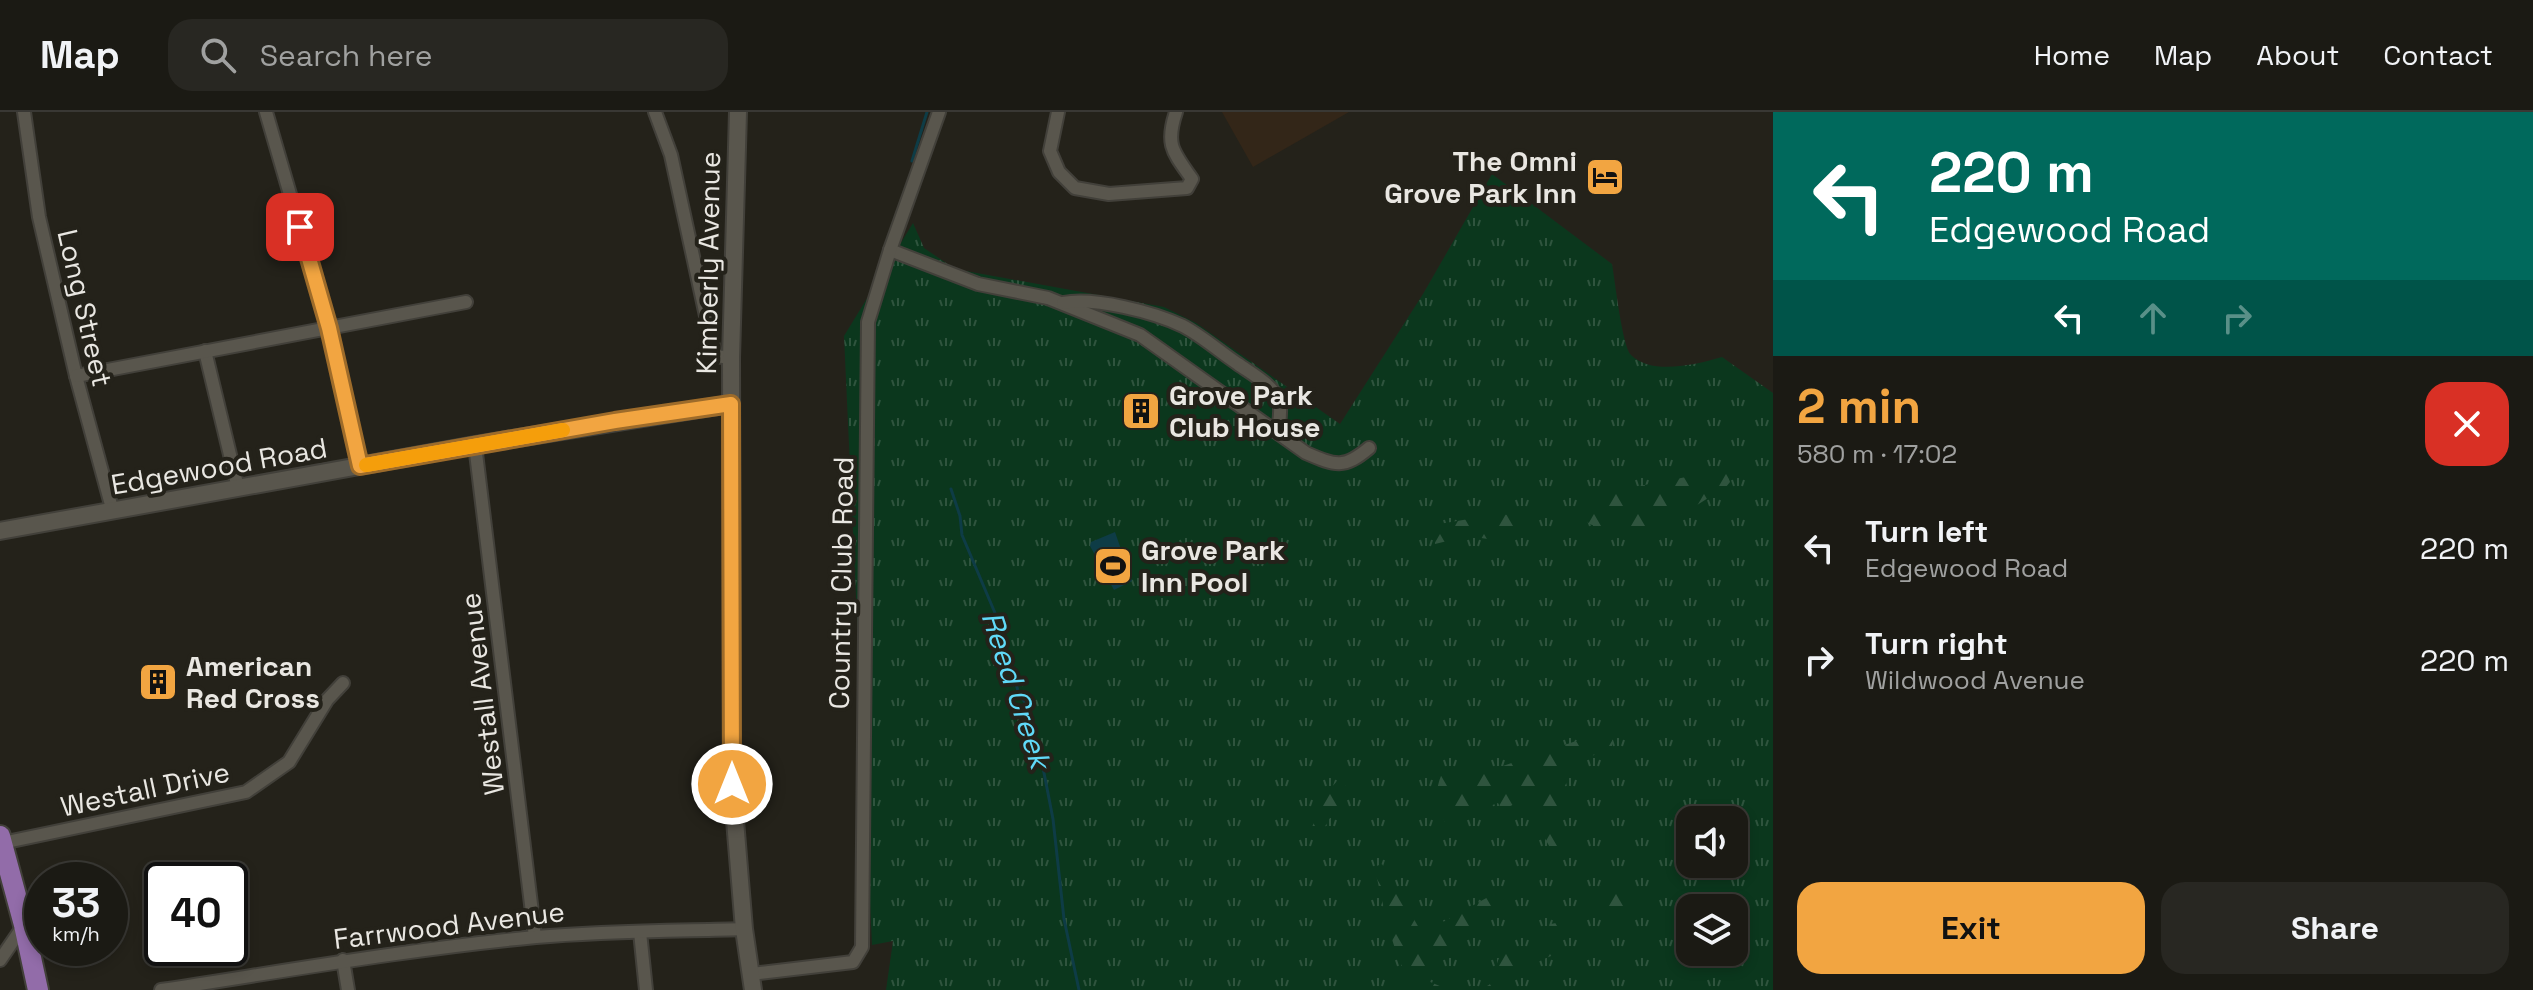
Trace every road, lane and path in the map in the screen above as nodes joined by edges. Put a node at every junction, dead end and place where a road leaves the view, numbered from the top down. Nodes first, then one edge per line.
1 (24, 112) edge
2 (266, 112) edge
3 (655, 112) edge
4 (738, 112) edge
5 (939, 112) edge
6 (1058, 112) edge
7 (1176, 112) edge
8 (890, 250) junction
9 (466, 302) dead end
10 (1060, 303) junction
11 (329, 328) junction
12 (205, 351) junction
13 (731, 358) junction
14 (76, 376) junction
15 (731, 404) junction
16 (1278, 431) junction
17 (475, 445) junction
18 (1369, 448) dead end
19 (360, 466) junction
20 (238, 488) junction
21 (113, 512) junction
22 (0, 531) edge
23 (343, 683) dead end
24 (1, 840) edge
25 (24, 925) joint
26 (744, 929) junction
27 (640, 932) junction
28 (535, 937) junction
29 (0, 960) edge
30 (343, 960) junction
31 (33, 966) edge
32 (752, 982) edge
33 (190, 988) edge
34 (38, 990) edge
35 (161, 990) edge
36 (348, 990) edge
37 (646, 990) edge

1 - 14 street, Long Street
2 - 11 street
3 - 13 street
4 - 13 street, Kimberly Avenue
5 - 8 street, Country Club Road
6 - 7 street
8 - 10 street
8 - 32 street, Country Club Road
9 - 11 street
10 - 16 street
10 - 16 street
11 - 12 street
11 - 19 street
12 - 14 street
12 - 20 street
13 - 15 street, Kimberly Avenue
14 - 21 street, Long Street
15 - 17 street, Edgewood Road
15 - 26 street, Kimberly Avenue
16 - 18 street
17 - 19 street, Edgewood Road
17 - 28 street, Westall Avenue
19 - 20 street, Edgewood Road
20 - 21 street, Edgewood Road
21 - 22 street, Edgewood Road
23 - 24 street, Westall Drive
24 - 25 main road
25 - 29 street
26 - 27 street, Farrwood Avenue
26 - 32 street, Kimberly Avenue
27 - 28 street, Farrwood Avenue
27 - 37 street
28 - 30 street, Farrwood Avenue
30 - 33 street, Farrwood Avenue
30 - 36 street
31 - 34 main road
33 - 35 street, Farrwood Avenue

